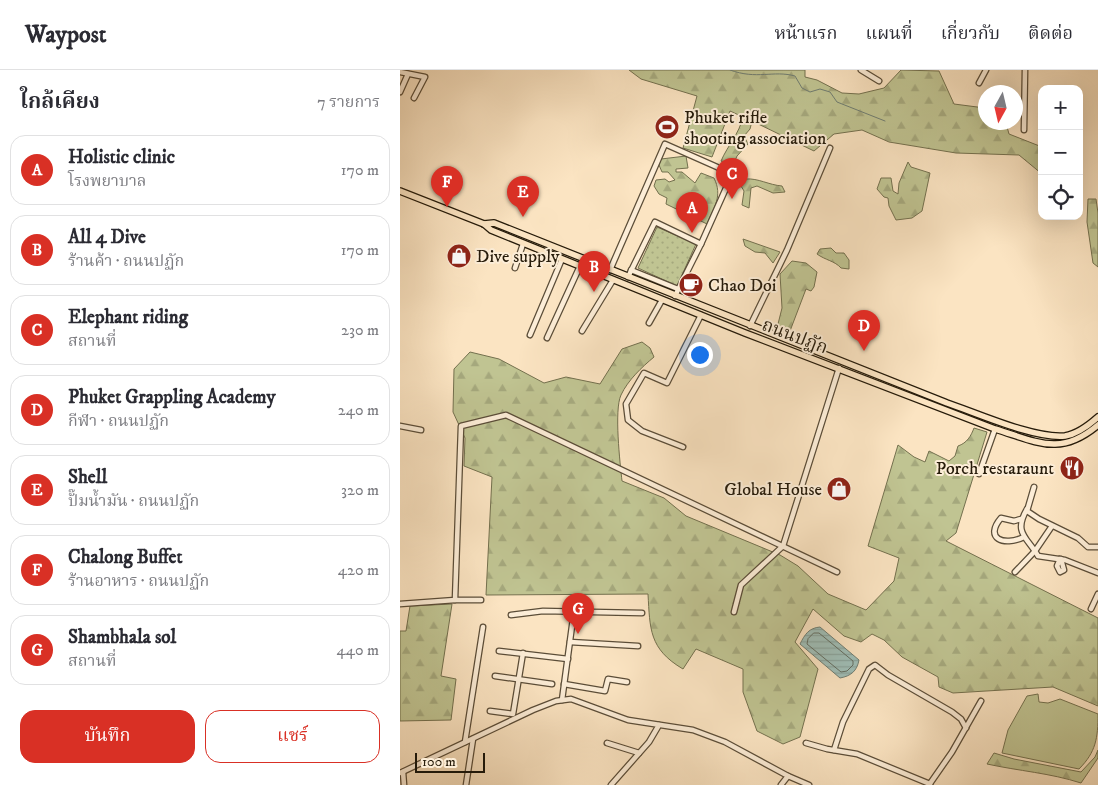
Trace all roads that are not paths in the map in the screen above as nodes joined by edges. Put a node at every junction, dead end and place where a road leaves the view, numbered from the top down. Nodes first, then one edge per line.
1 (860, 70) edge
2 (986, 70) edge
3 (1025, 70) edge
4 (400, 72) edge
5 (408, 74) junction
6 (879, 80) dead end
7 (979, 83) dead end
8 (400, 92) edge
9 (414, 98) dead end
10 (1024, 130) dead end
11 (830, 148) dead end
12 (400, 191) edge
13 (484, 224) junction
14 (523, 244) junction
15 (700, 244) junction
16 (562, 259) junction
17 (580, 266) junction
18 (515, 268) dead end
19 (610, 270) junction
20 (631, 270) junction
21 (628, 277) junction
22 (613, 280) junction
23 (678, 290) junction
24 (675, 296) junction
25 (662, 300) junction
26 (701, 315) junction
27 (649, 323) dead end
28 (750, 326) junction
29 (582, 331) dead end
30 (530, 335) dead end
31 (547, 338) dead end
32 (855, 367) junction
33 (839, 368) junction
34 (852, 374) junction
35 (1098, 417) edge
36 (1098, 425) edge
37 (400, 426) edge
38 (995, 429) junction
39 (421, 430) dead end
40 (1064, 436) junction
41 (1066, 444) junction
42 (683, 447) dead end
43 (979, 474) dead end
44 (1034, 488) dead end
45 (1027, 509) junction
46 (1021, 519) junction
47 (1052, 526) junction
48 (1024, 537) junction
49 (783, 546) junction
50 (1098, 547) edge
51 (1036, 551) junction
52 (837, 572) dead end
53 (1015, 572) dead end
54 (1098, 573) edge
55 (1098, 594) edge
56 (455, 600) junction
57 (481, 600) dead end
58 (400, 604) edge
59 (1091, 609) dead end
60 (574, 611) junction
61 (734, 612) dead end
62 (642, 613) dead end
63 (511, 615) dead end
64 (483, 627) dead end
65 (570, 642) junction
66 (638, 646) dead end
67 (499, 651) dead end
68 (523, 652) junction
69 (568, 659) junction
70 (495, 676) dead end
71 (519, 679) junction
72 (627, 682) dead end
73 (552, 684) dead end
74 (564, 684) junction
75 (562, 700) junction
76 (982, 701) dead end
77 (490, 711) dead end
78 (659, 725) junction
79 (966, 728) junction
80 (472, 739) junction
81 (466, 742) junction
82 (608, 742) dead end
83 (806, 743) dead end
84 (834, 750) junction
85 (639, 753) junction
86 (401, 772) edge
87 (788, 776) junction
88 (801, 783) edge
89 (930, 784) edge
90 (404, 785) edge
91 (466, 785) edge
92 (611, 785) edge
93 (780, 785) edge
94 (809, 785) edge

1 - 6 street
2 - 7 street
3 - 10 street
4 - 5 street
5 - 8 street
5 - 9 street
11 - 28 street
12 - 13 main road, ถนนปฏัก
13 - 14 main road, ถนนปฏัก
13 - 19 main road, ถนนปฏัก
14 - 16 main road, ถนนปฏัก
14 - 18 street
15 - 19 street
15 - 20 street
15 - 23 street
16 - 17 main road, ถนนปฏัก
16 - 30 street
17 - 22 main road, ถนนปฏัก
17 - 31 street
19 - 21 main road, ถนนปฏัก
20 - 21 street
20 - 23 street
21 - 24 main road, ถนนปฏัก
22 - 25 main road, ถนนปฏัก
22 - 29 street
23 - 24 street
24 - 28 main road, ถนนปฏัก
25 - 26 main road, ถนนปฏัก
25 - 27 street
26 - 33 main road, ถนนปฏัก
26 - 42 street
28 - 32 main road, ถนนปฏัก
32 - 34 main road
32 - 40 main road, ถนนปฏัก
33 - 34 main road, ถนนปฏัก
33 - 49 street
34 - 38 main road, ถนนปฏัก
35 - 40 main road
36 - 41 main road
37 - 39 street
38 - 41 main road, ถนนปฏัก
38 - 43 street
40 - 41 main road
44 - 45 street
45 - 46 street
45 - 47 street
46 - 48 street
46 - 48 street
47 - 50 street
47 - 51 street
48 - 51 street
49 - 52 street
49 - 56 street
49 - 61 street
51 - 53 street
51 - 54 street
55 - 59 street
56 - 57 street
56 - 58 street
60 - 62 street
60 - 63 street
60 - 65 street
64 - 81 street
65 - 66 street
65 - 69 street
67 - 68 street
68 - 69 street
68 - 71 street
69 - 74 street
70 - 71 street
71 - 73 street
71 - 77 street
72 - 74 street
74 - 75 street
75 - 78 street
75 - 80 street
76 - 79 street
78 - 85 street
78 - 87 street
79 - 84 street
79 - 89 street
80 - 81 street
80 - 91 street
81 - 86 street
82 - 85 street
83 - 84 street
84 - 89 street
85 - 92 street
86 - 90 street
87 - 88 street
87 - 93 street
88 - 94 street

